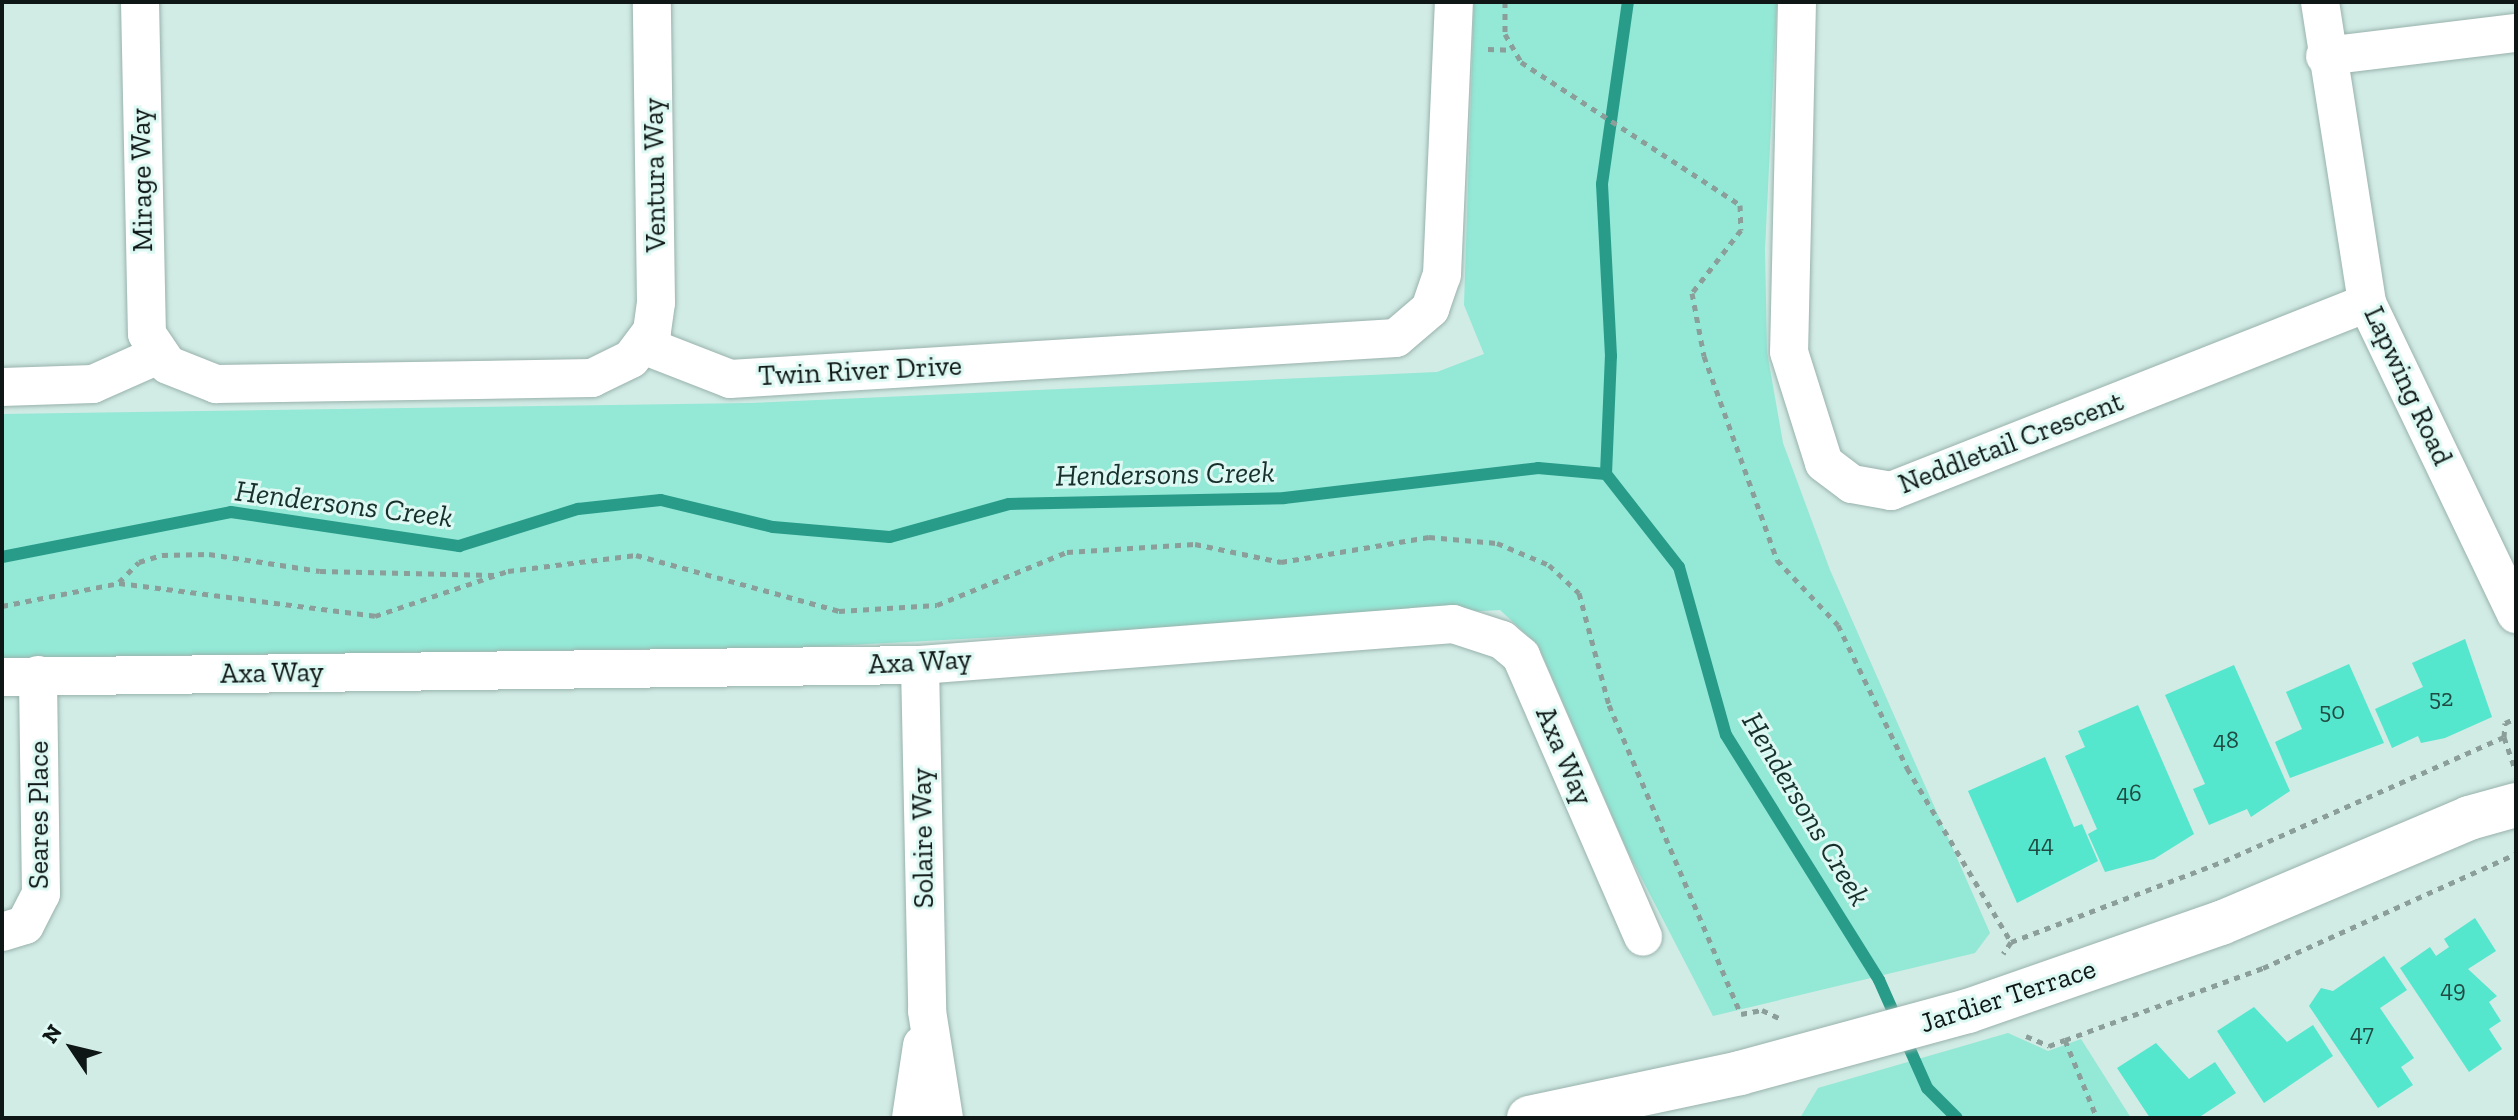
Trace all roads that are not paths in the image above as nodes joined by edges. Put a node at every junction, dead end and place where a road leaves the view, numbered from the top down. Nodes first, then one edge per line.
1 (140, 2) edge
2 (652, 2) edge
3 (1454, 2) edge
4 (1797, 2) edge
5 (2320, 2) edge
6 (2516, 33) edge
7 (2325, 56) junction
8 (2367, 303) junction
9 (643, 345) junction
10 (158, 355) junction
11 (2, 387) edge
12 (2516, 614) edge
13 (920, 665) junction
14 (20, 676) edge
15 (2510, 757) edge
16 (2516, 805) edge
17 (2469, 818) junction
18 (2, 932) edge
19 (1643, 937) dead end
20 (927, 1011) junction
21 (911, 1118) edge
22 (944, 1118) edge
23 (1529, 1118) edge

1 - 10 street, Mirage Way
2 - 9 street, Ventura Way
3 - 9 street, Twin River Drive
4 - 8 street, Neddletail Crescent
5 - 7 street, Lapwing Road
6 - 7 street
7 - 8 street, Lapwing Road
8 - 12 street, Lapwing Road
9 - 10 street
10 - 11 street
13 - 14 street, Axa Way
13 - 19 street, Axa Way
13 - 20 street, Solaire Way
14 - 18 street, Seares Place
15 - 17 street, Jardier Terrace
16 - 17 street, Jardier Terrace
17 - 23 street, Jardier Terrace
20 - 21 street, Solaire Way
20 - 22 street, Solaire Way

